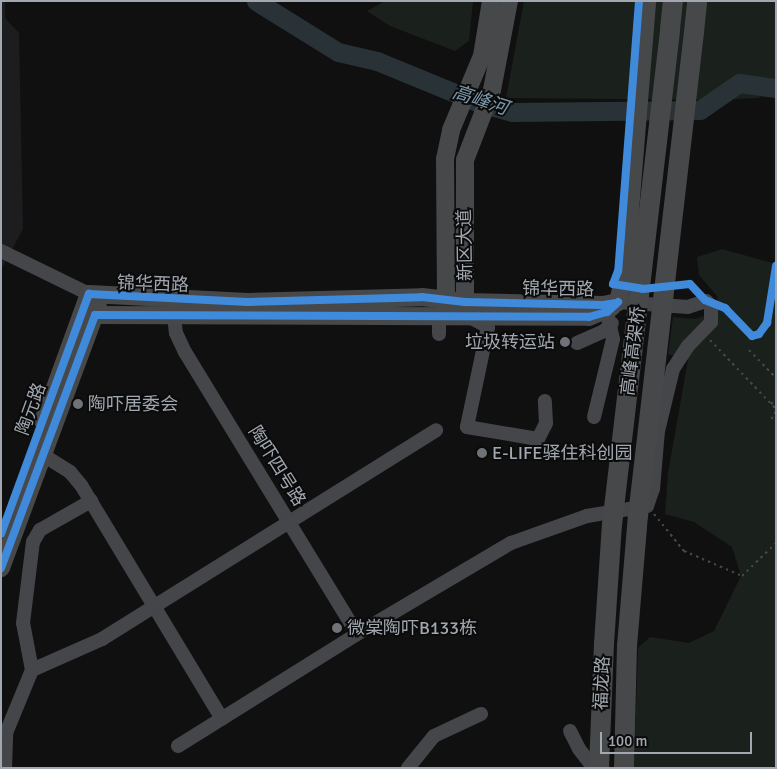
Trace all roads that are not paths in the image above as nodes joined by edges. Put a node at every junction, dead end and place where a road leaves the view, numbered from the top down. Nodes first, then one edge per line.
1 (491, 1) edge
2 (509, 1) edge
3 (647, 1) edge
4 (673, 1) edge
5 (698, 1) edge
6 (444, 241) junction
7 (464, 242) junction
8 (1, 251) edge
9 (95, 296) junction
10 (443, 307) junction
11 (465, 308) junction
12 (612, 312) junction
13 (95, 315) junction
14 (174, 315) junction
15 (439, 334) dead end
16 (577, 343) dead end
17 (545, 401) dead end
18 (594, 417) dead end
19 (436, 430) dead end
20 (43, 455) junction
21 (91, 502) junction
22 (289, 521) junction
23 (1, 534) edge
24 (1, 568) edge
25 (155, 606) junction
26 (357, 634) junction
27 (604, 644) joint
28 (626, 646) joint
29 (32, 670) junction
30 (480, 714) dead end
31 (222, 719) junction
32 (570, 731) dead end
33 (178, 746) dead end
34 (5, 768) edge
35 (408, 768) edge
36 (594, 768) edge
37 (599, 768) edge
38 (624, 768) edge

1 - 6 main road, 新区大道
2 - 7 main road, 新区大道
3 - 12 main road
4 - 27 highway, 高峰高架桥, bridge
5 - 28 highway, 高峰高架桥, bridge
6 - 7 main road
6 - 10 main road, 新区大道
7 - 11 main road, 新区大道
8 - 9 street
9 - 10 main road, 锦华西路
9 - 13 main road
9 - 23 main road, 陶元路
10 - 11 main road, 锦华西路
10 - 14 main road, 锦华西路
10 - 15 street
11 - 12 main road, 锦华西路
11 - 17 street
12 - 16 street
12 - 18 street
12 - 26 street
13 - 14 main road, 锦华西路
13 - 20 main road, 陶元路
14 - 22 street, 陶吓四号路
19 - 22 street
20 - 21 street
20 - 24 main road, 陶元路
21 - 25 street
21 - 29 street
22 - 25 street
22 - 26 street, 陶吓四号路
25 - 29 street
25 - 31 street
26 - 31 street
27 - 37 highway, 福龙路
28 - 38 highway, 福龙路
29 - 34 street
30 - 35 street
31 - 33 street
32 - 36 street

